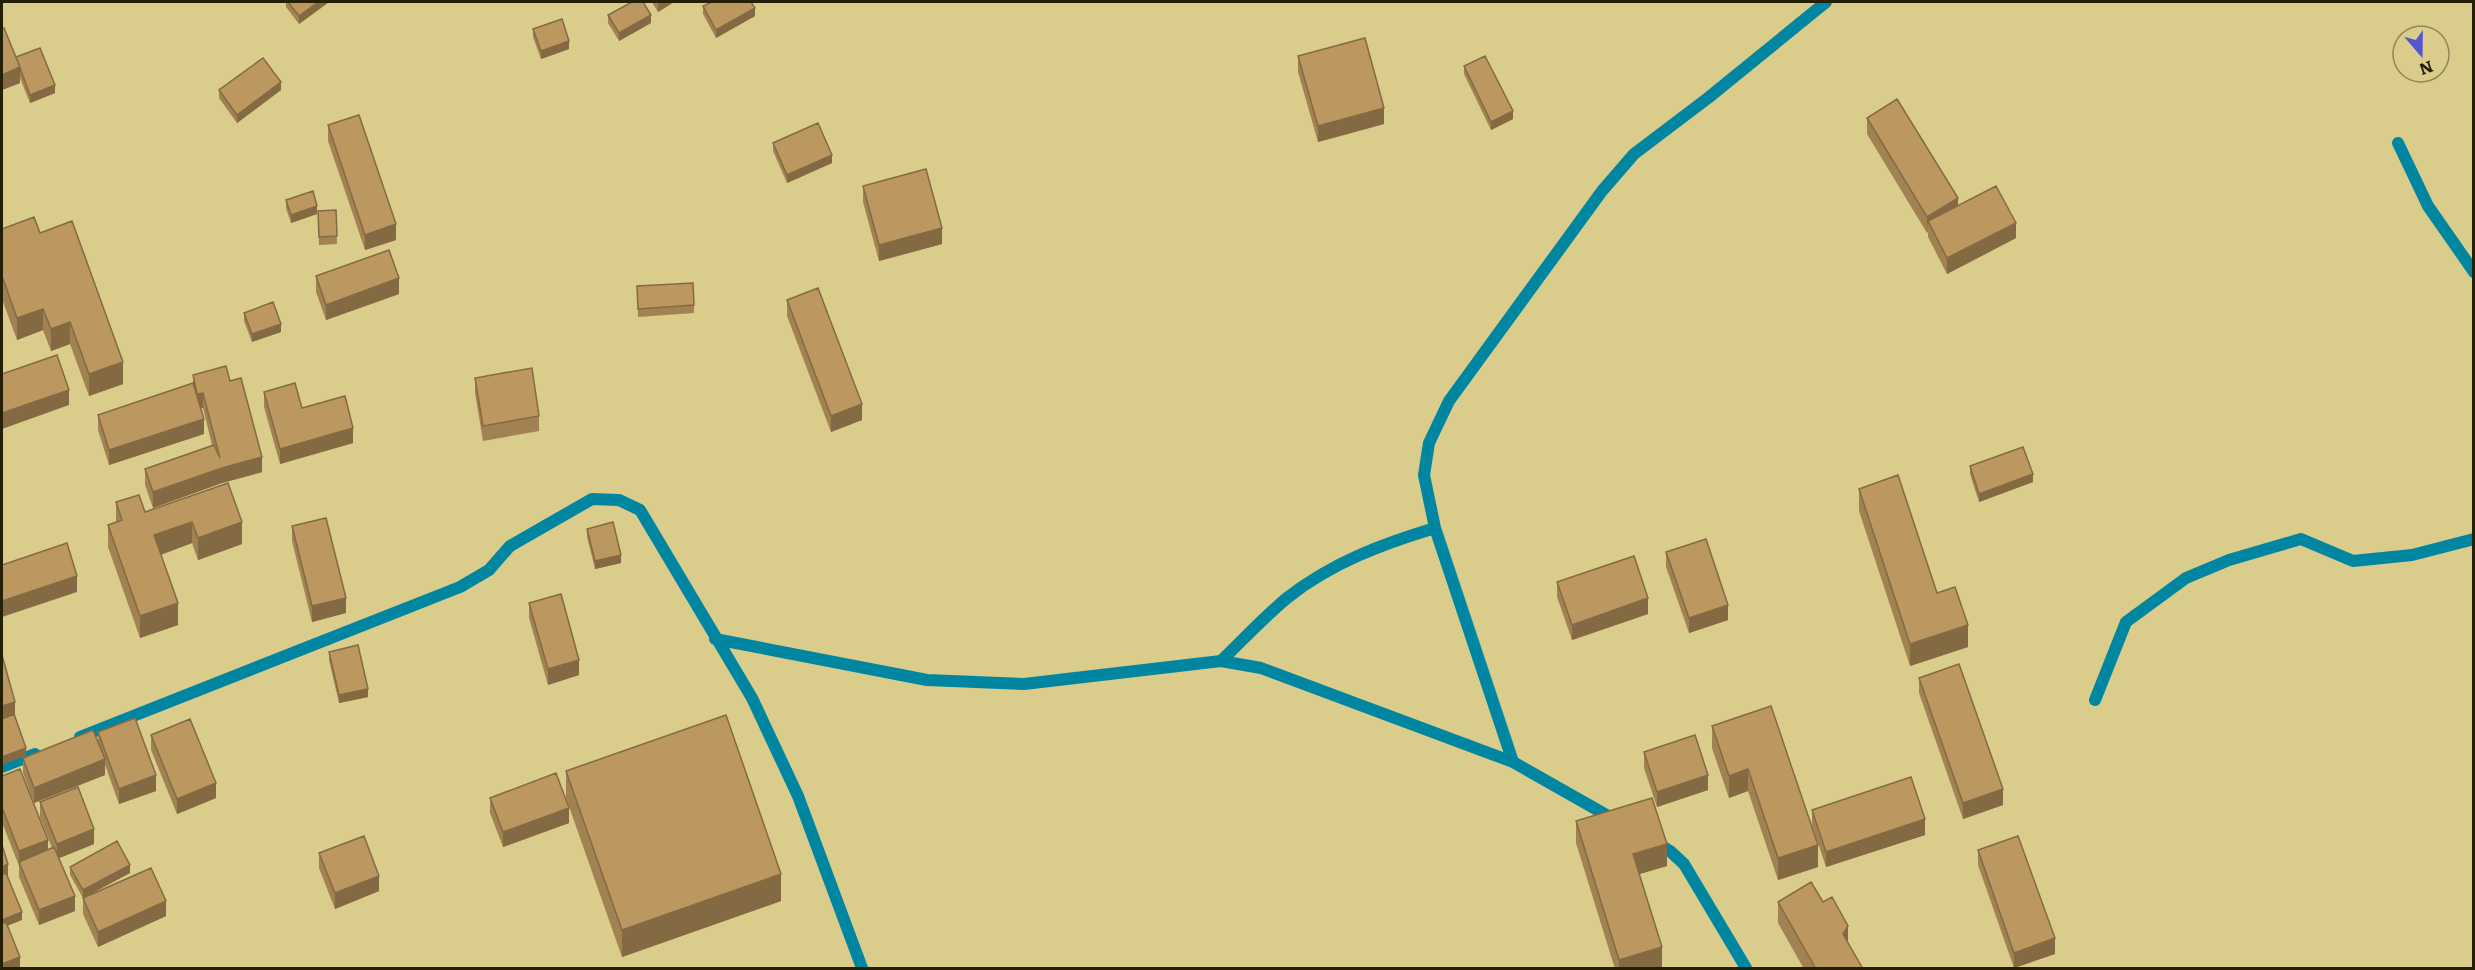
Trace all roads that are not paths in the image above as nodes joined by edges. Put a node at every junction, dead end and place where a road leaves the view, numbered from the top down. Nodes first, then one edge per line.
1 (1826, 2) edge
2 (2398, 143) dead end
3 (2474, 272) edge
4 (1435, 528) junction
5 (2474, 539) edge
6 (715, 639) junction
7 (1221, 661) junction
8 (2095, 700) dead end
9 (67, 742) edge
10 (45, 750) edge
11 (1513, 762) junction
12 (2, 767) edge
13 (862, 969) edge
14 (1746, 969) edge

1 - 4 street
2 - 3 street
4 - 7 street
4 - 11 street
5 - 8 street
6 - 7 street
6 - 9 street
6 - 13 street
7 - 11 street
10 - 12 street
11 - 14 street

